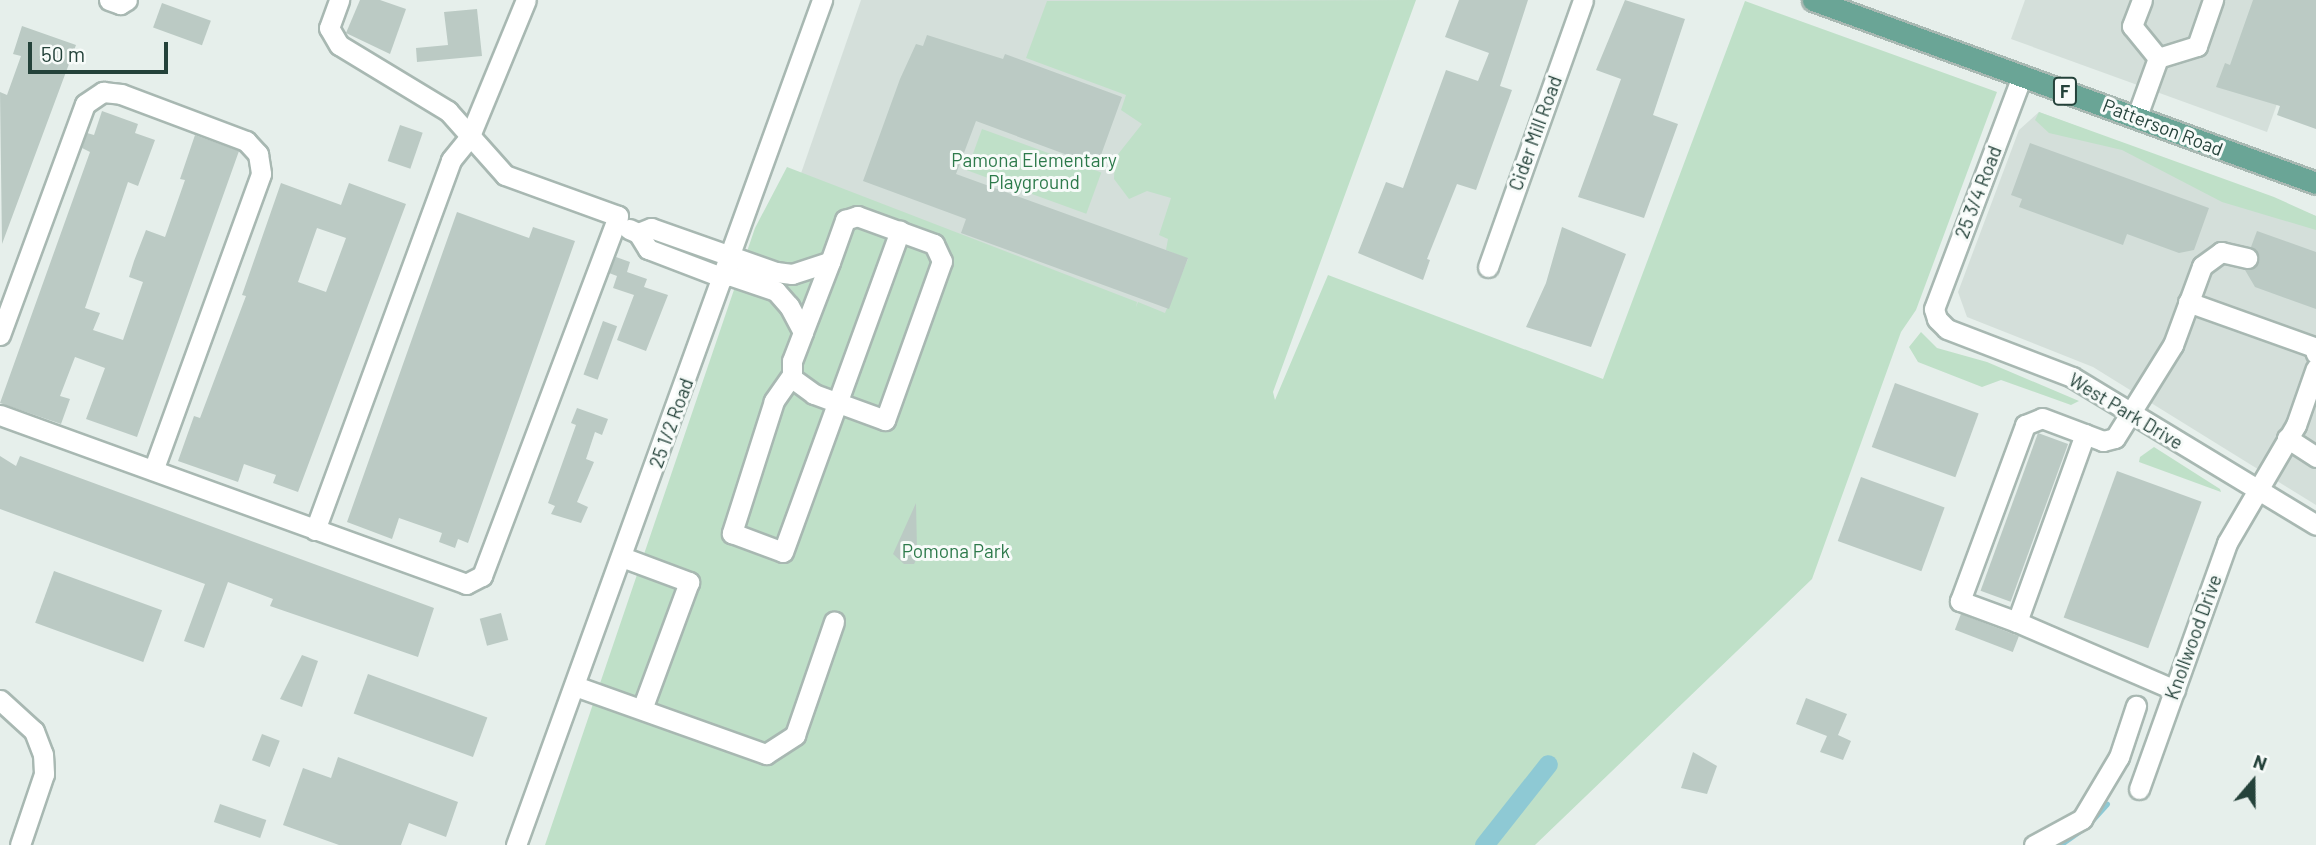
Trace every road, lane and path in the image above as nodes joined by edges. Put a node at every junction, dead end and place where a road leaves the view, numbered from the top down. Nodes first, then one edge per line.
1 (109, 0) edge
2 (127, 0) edge
3 (339, 0) edge
4 (526, 0) edge
5 (822, 0) edge
6 (1583, 0) edge
7 (1813, 0) edge
8 (2142, 0) edge
9 (2213, 0) edge
10 (2158, 58) junction
11 (2022, 76) junction
12 (2137, 116) junction
13 (468, 138) junction
14 (2316, 183) edge
15 (615, 223) junction
16 (900, 231) junction
17 (2248, 258) dead end
18 (830, 262) junction
19 (1488, 267) dead end
20 (727, 269) junction
21 (2188, 302) junction
22 (1934, 309) joint
23 (803, 332) junction
24 (0, 335) edge
25 (2316, 354) edge
26 (2316, 368) edge
27 (792, 375) junction
28 (838, 402) junction
29 (2131, 413) junction
30 (0, 415) edge
31 (2085, 434) junction
32 (2287, 438) junction
33 (2316, 457) edge
34 (153, 470) junction
35 (2256, 490) junction
36 (2316, 525) edge
37 (315, 530) junction
38 (622, 557) junction
39 (834, 622) dead end
40 (2017, 622) junction
41 (575, 686) junction
42 (2175, 690) junction
43 (0, 700) edge
44 (2136, 706) dead end
45 (642, 709) junction
46 (2105, 784) junction
47 (20, 845) edge
48 (516, 845) edge
49 (2034, 845) edge

1 - 2 street
3 - 13 street
4 - 13 street
5 - 20 street, 25 1/2 Road
6 - 19 street, Cider Mill Road
7 - 11 main road, Patterson Road / F
8 - 10 street
9 - 10 street
10 - 12 street
11 - 12 main road, Patterson Road / F
11 - 22 street, 25 3/4 Road
12 - 14 main road, Patterson Road / F
13 - 15 street
13 - 37 street
15 - 20 street
15 - 37 street
16 - 18 street
16 - 28 street
16 - 28 street
17 - 21 street
18 - 20 street
18 - 23 street
20 - 23 street
20 - 38 street, 25 1/2 Road
21 - 25 street
21 - 29 street
22 - 29 street, West Park Drive
23 - 27 street
24 - 34 street
26 - 32 street, Knollwood Drive
27 - 28 street
27 - 28 street
29 - 31 street
29 - 35 street, West Park Drive
30 - 34 street
31 - 40 street
31 - 40 street
32 - 33 street
32 - 35 street, Knollwood Drive
34 - 37 street
35 - 36 street, West Park Drive
35 - 42 street, Knollwood Drive
38 - 41 street, 25 1/2 Road
38 - 45 street
39 - 45 street
40 - 42 street
41 - 45 street
41 - 48 street, 25 1/2 Road
42 - 46 street, Knollwood Drive
43 - 47 street
44 - 46 street
46 - 49 street

